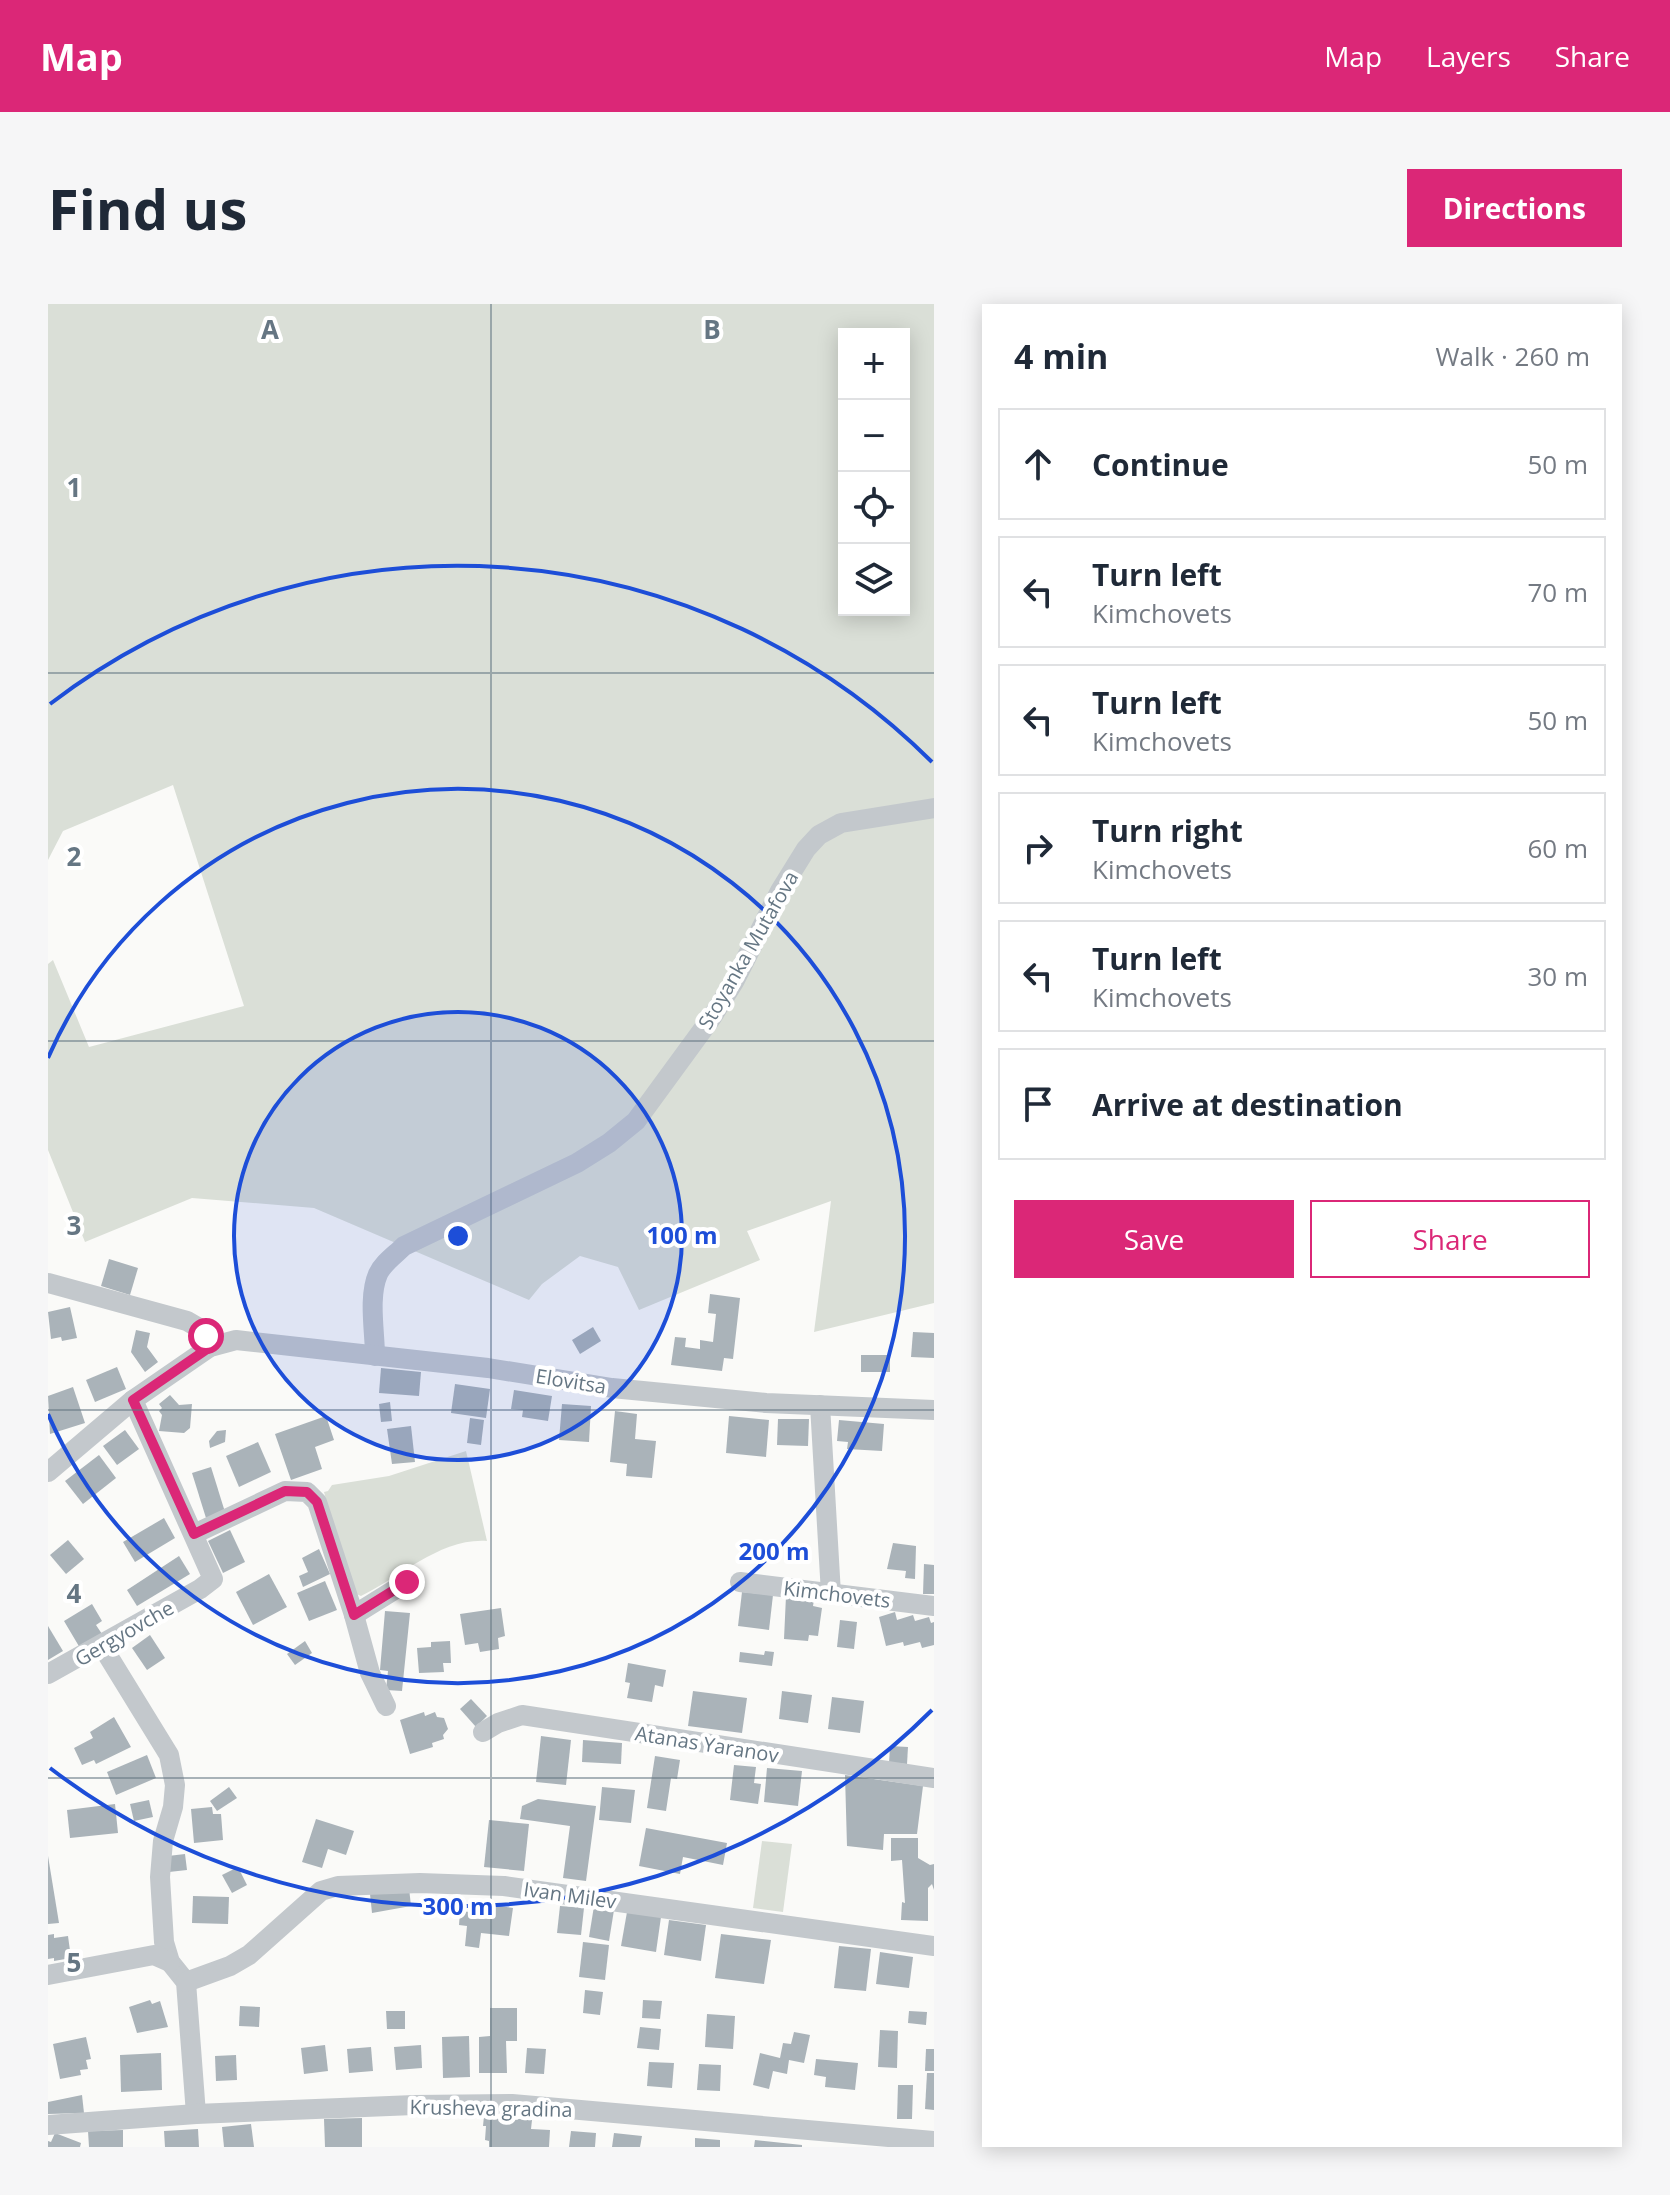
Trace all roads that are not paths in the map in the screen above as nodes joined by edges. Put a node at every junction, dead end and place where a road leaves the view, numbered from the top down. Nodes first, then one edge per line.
1 (934, 808) edge
2 (48, 1283) edge
3 (210, 1347) junction
4 (375, 1356) junction
5 (133, 1400) junction
6 (820, 1405) junction
7 (934, 1410) edge
8 (48, 1472) edge
9 (194, 1534) junction
10 (407, 1582) dead end
11 (740, 1582) dead end
12 (831, 1594) junction
13 (934, 1606) edge
14 (354, 1615) junction
15 (102, 1646) junction
16 (48, 1674) edge
17 (386, 1706) dead end
18 (483, 1732) dead end
19 (934, 1778) edge
20 (934, 1946) edge
21 (170, 1962) junction
22 (48, 1975) edge
23 (186, 1982) junction
24 (196, 2114) junction
25 (48, 2125) edge
26 (934, 2141) edge

1 - 4 street, Stoyanka Mutafova
2 - 3 street
3 - 4 street, Elovitsa
3 - 5 street
4 - 6 street, Elovitsa
5 - 8 street
5 - 9 street
6 - 7 street, Elovitsa
6 - 12 street
9 - 14 street
9 - 15 street, Gergyovche
10 - 14 street
11 - 12 street, Kimchovets
12 - 13 street, Kimchovets
14 - 17 street
15 - 16 street, Gergyovche
15 - 21 street
18 - 19 street, Atanas Yaranov
20 - 23 street, Ivan Milev
21 - 22 street
21 - 23 street
23 - 24 street
24 - 25 street, Krusheva gradina
24 - 26 street, Krusheva gradina

